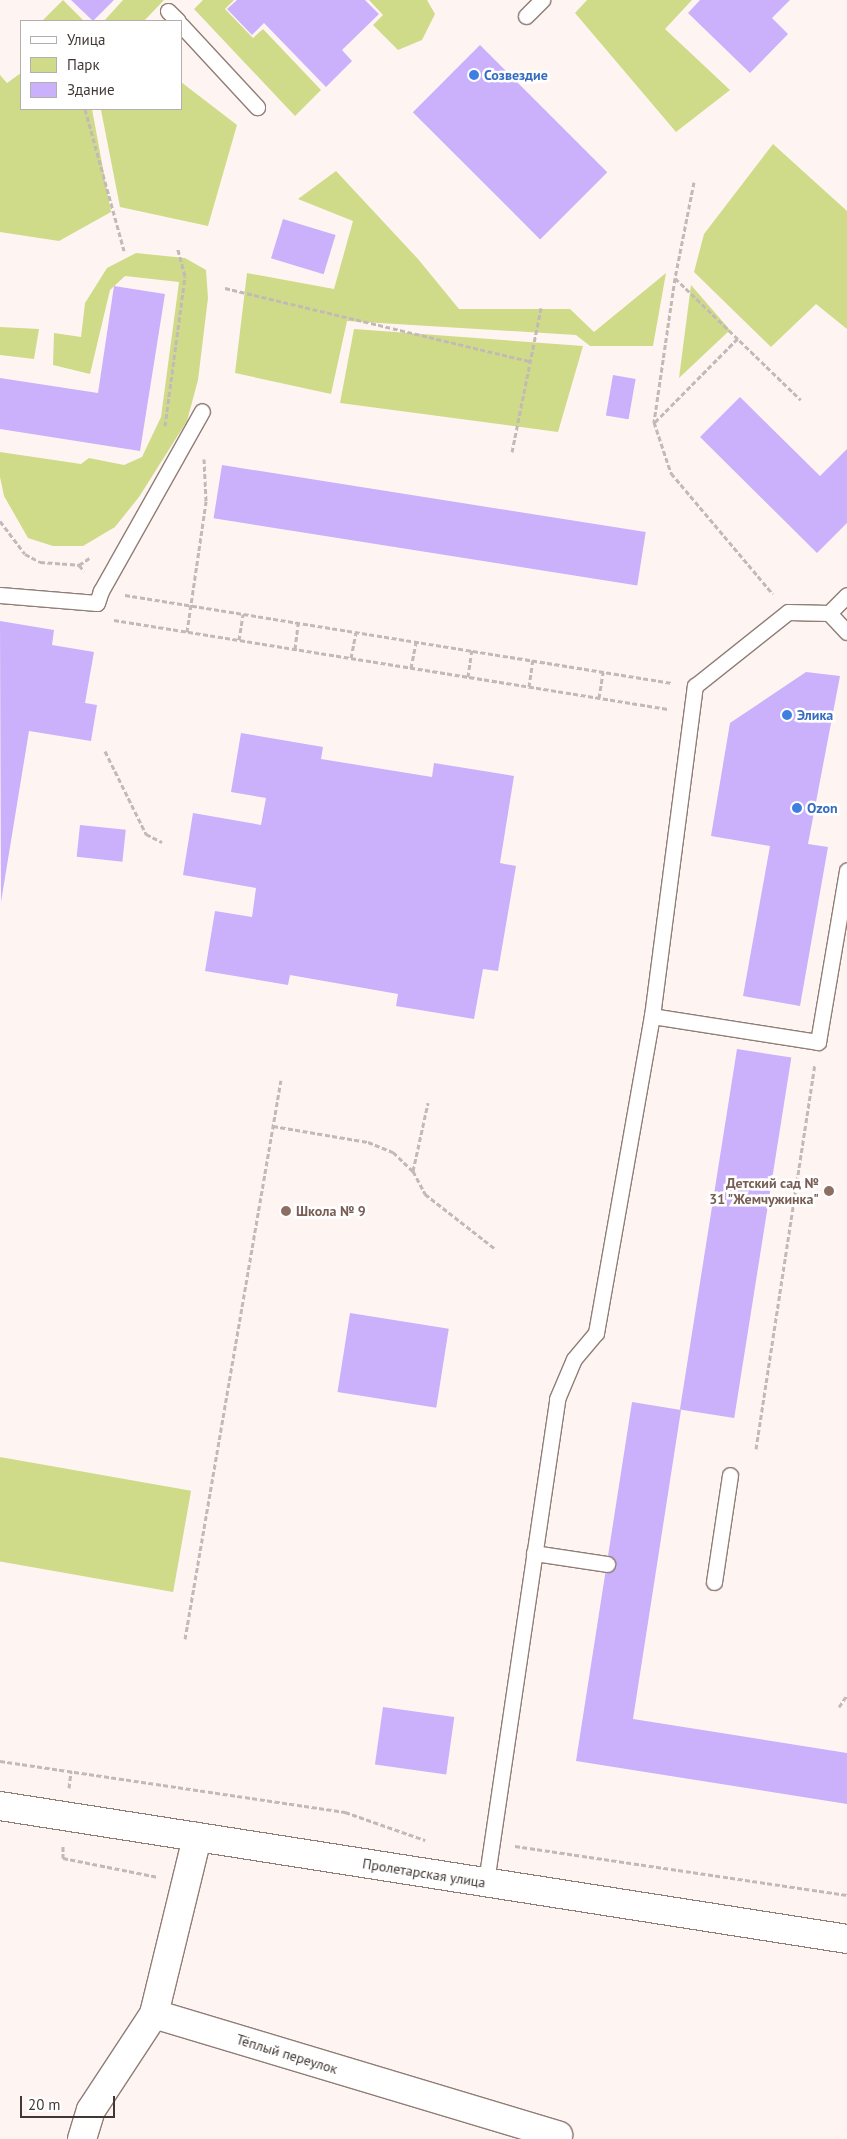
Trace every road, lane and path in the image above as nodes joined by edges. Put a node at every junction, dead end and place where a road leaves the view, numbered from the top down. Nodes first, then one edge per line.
1 (542, 0) edge
2 (526, 16) dead end
3 (182, 26) edge
4 (257, 108) dead end
5 (85, 110) edge
6 (694, 182) dead end
7 (178, 249) dead end
8 (124, 251) dead end
9 (675, 278) junction
10 (224, 288) dead end
11 (541, 308) dead end
12 (738, 338) junction
13 (530, 361) junction
14 (801, 400) dead end
15 (202, 411) dead end
16 (654, 422) junction
17 (164, 430) dead end
18 (189, 435) junction
19 (512, 452) dead end
20 (0, 521) edge
21 (93, 556) dead end
22 (79, 565) junction
23 (101, 591) junction
24 (847, 594) edge
25 (0, 595) edge
26 (192, 606) junction
27 (788, 612) junction
28 (829, 613) junction
29 (243, 614) junction
30 (110, 619) dead end
31 (298, 623) junction
32 (187, 632) junction
33 (356, 632) junction
34 (847, 632) edge
35 (239, 640) junction
36 (416, 642) junction
37 (295, 649) junction
38 (472, 650) junction
39 (351, 658) junction
40 (533, 660) junction
41 (412, 668) junction
42 (603, 672) junction
43 (468, 677) junction
44 (650, 679) dead end
45 (529, 686) junction
46 (599, 698) junction
47 (647, 706) dead end
48 (105, 751) dead end
49 (162, 842) dead end
50 (847, 870) edge
51 (652, 1016) junction
52 (818, 1042) junction
53 (281, 1080) dead end
54 (428, 1103) dead end
55 (273, 1126) junction
56 (412, 1171) junction
57 (494, 1248) dead end
58 (756, 1449) dead end
59 (730, 1475) dead end
60 (534, 1553) junction
61 (607, 1564) dead end
62 (714, 1582) dead end
63 (185, 1639) dead end
64 (847, 1695) edge
65 (839, 1707) dead end
66 (0, 1761) edge
67 (0, 1806) edge
68 (197, 1837) junction
69 (492, 1842) junction
70 (435, 1843) dead end
71 (486, 1882) junction
72 (847, 1895) edge
73 (847, 1939) edge
74 (154, 2014) junction
75 (558, 2135) dead end
76 (82, 2139) edge

1 - 2 lane
3 - 4 lane
5 - 8 path
6 - 9 path
7 - 17 path
9 - 12 path
9 - 16 path
10 - 13 path
11 - 13 path
12 - 14 path
12 - 16 path
13 - 19 path
15 - 18 lane
16 - 27 path
18 - 23 lane
18 - 26 path
20 - 22 path
21 - 22 path
22 - 23 path
23 - 25 lane
23 - 26 path
24 - 28 lane
26 - 29 path
26 - 32 path
27 - 28 lane
27 - 51 lane
28 - 34 lane
29 - 31 path
29 - 35 path
30 - 32 path
31 - 33 path
31 - 37 path
32 - 35 path
33 - 36 path
33 - 39 path
35 - 37 path
36 - 38 path
36 - 41 path
37 - 39 path
38 - 40 path
38 - 43 path
39 - 41 path
40 - 42 path
40 - 45 path
41 - 43 path
42 - 44 path
42 - 46 path
43 - 45 path
45 - 46 path
46 - 47 path
48 - 49 path
50 - 52 lane
51 - 52 lane
51 - 60 lane
52 - 58 path
53 - 55 path
54 - 56 path
55 - 56 path
55 - 63 path
56 - 57 path
59 - 62 lane
60 - 61 lane
60 - 69 lane
64 - 65 path
66 - 70 path
67 - 68 street, Пролетарская улица
68 - 71 street, Пролетарская улица
68 - 74 street
69 - 71 lane
69 - 72 path
71 - 73 street, Пролетарская улица
74 - 75 street, Тёплый переулок
74 - 76 street

